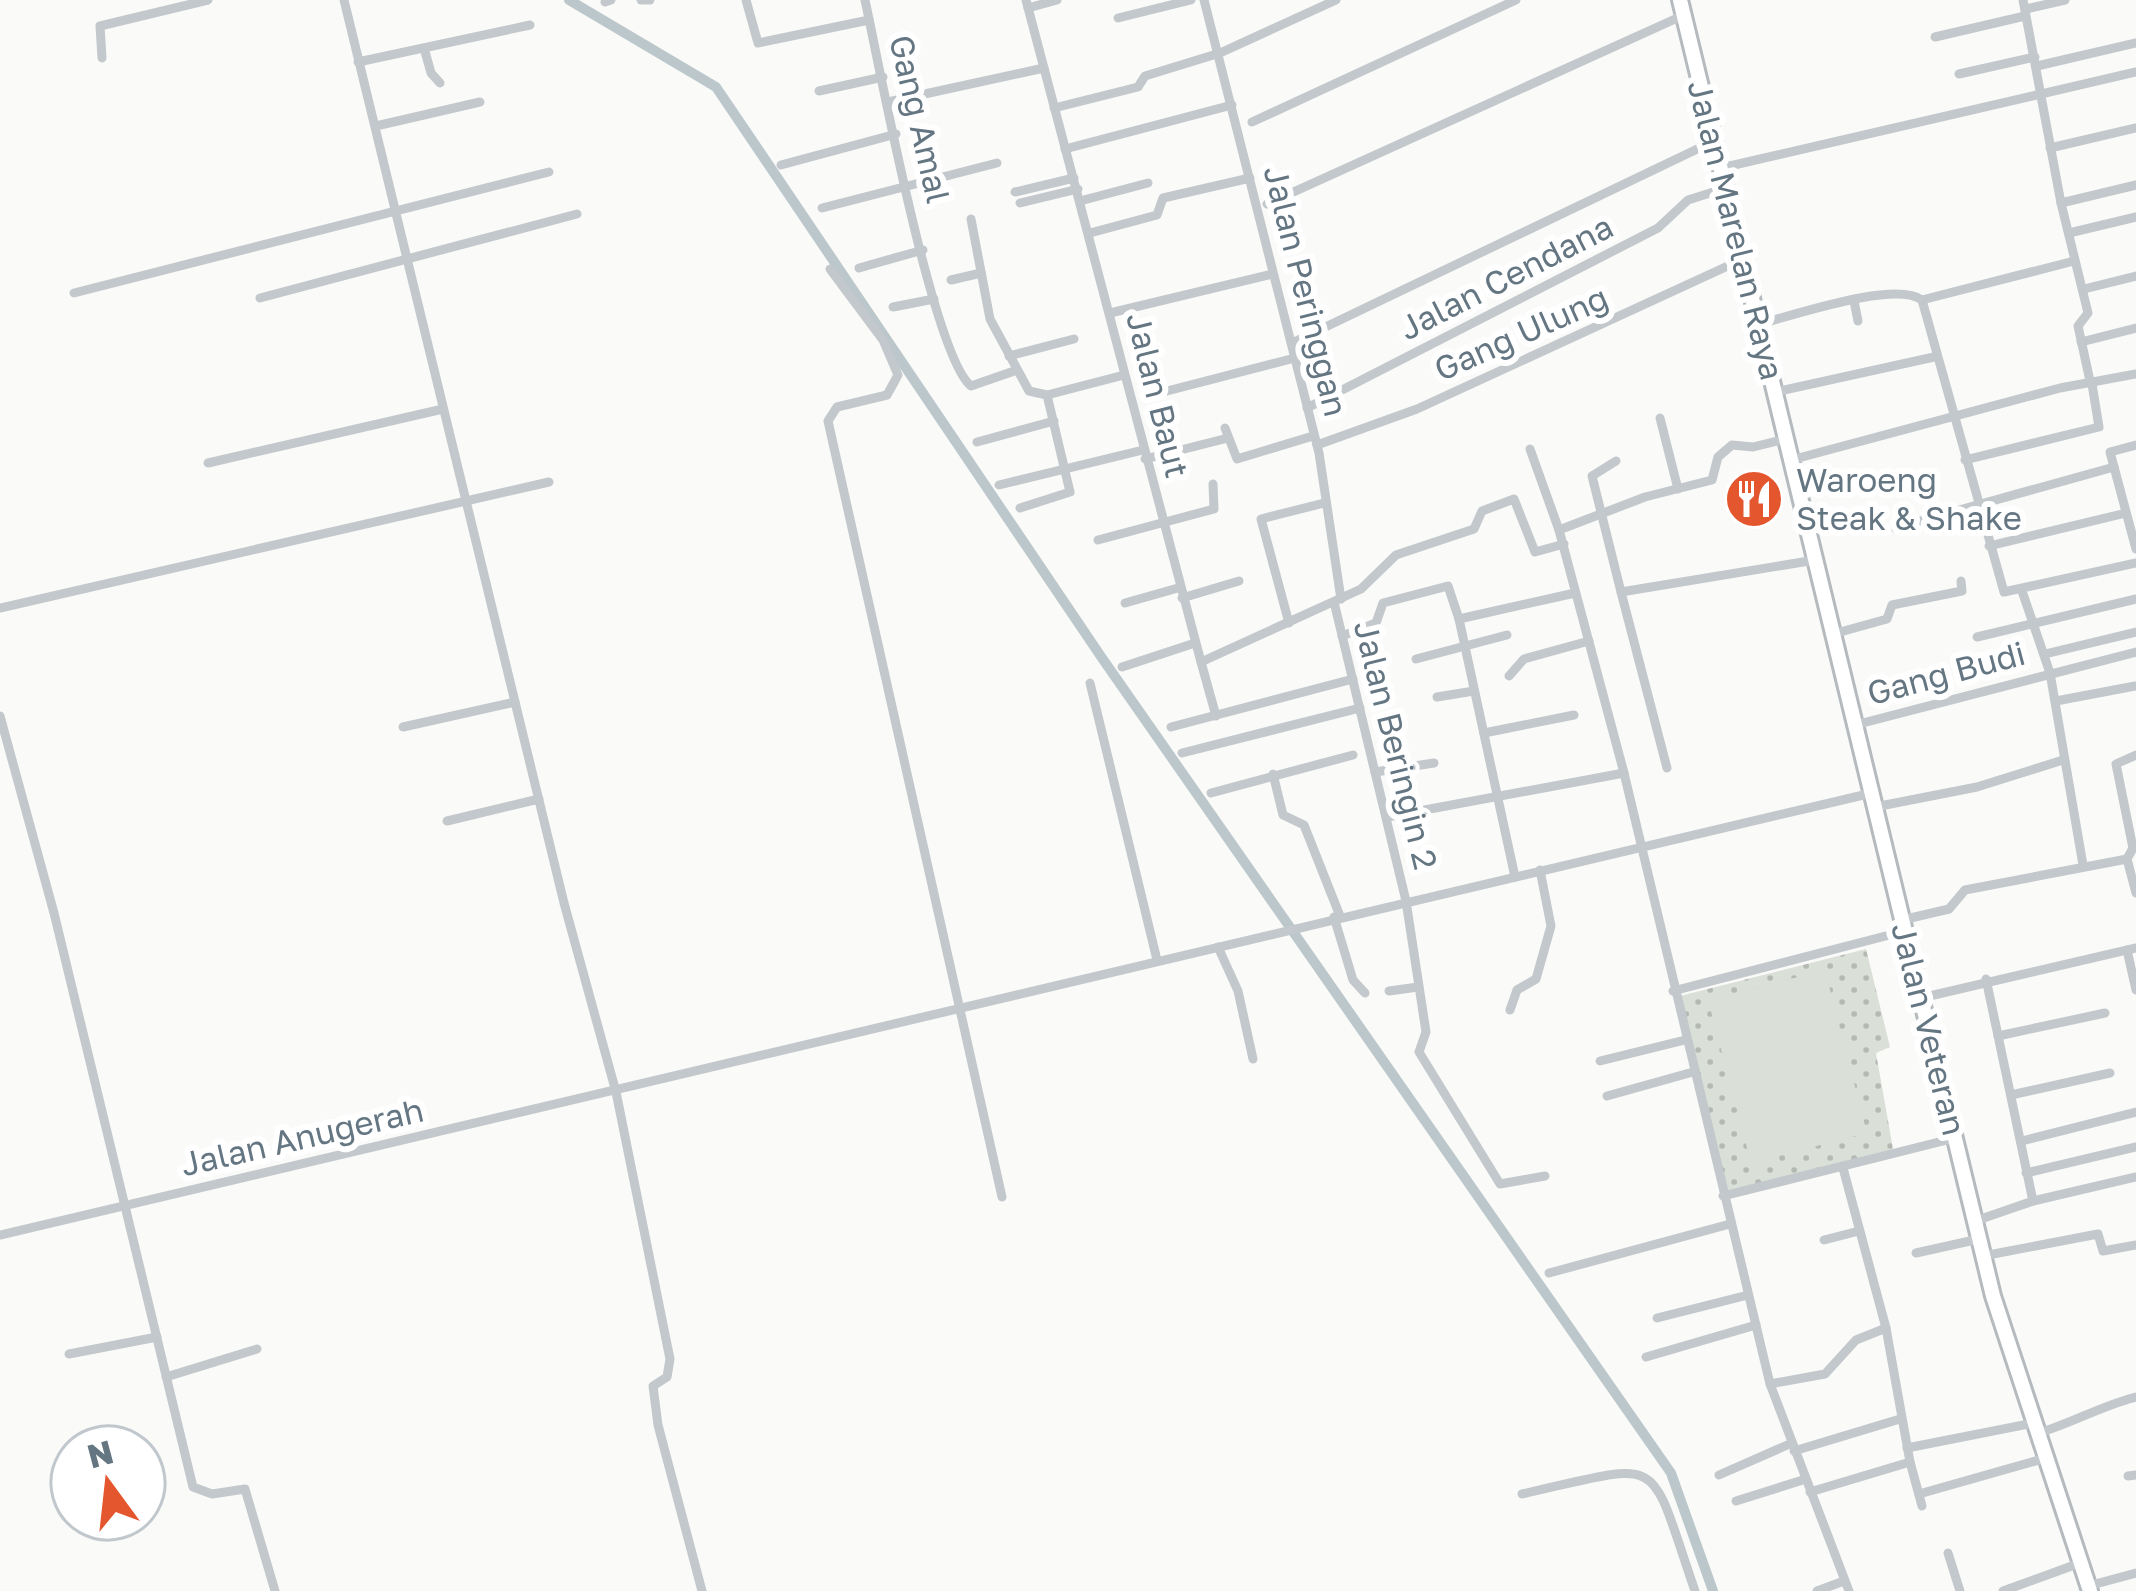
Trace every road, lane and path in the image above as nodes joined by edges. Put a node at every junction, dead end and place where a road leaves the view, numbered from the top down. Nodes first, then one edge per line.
1 (208, 0) edge
2 (344, 0) edge
3 (746, 0) edge
4 (865, 0) edge
5 (1058, 0) edge
6 (1191, 0) edge
7 (1303, 0) edge
8 (1336, 0) edge
9 (1516, 0) edge
10 (2065, 0) edge
11 (1206, 1) edge
12 (171, 4) edge
13 (1027, 4) edge
14 (1682, 8) edge
15 (2025, 8) edge
16 (1309, 13) junction
17 (1118, 19) dead end
18 (869, 20) junction
19 (530, 25) dead end
20 (1935, 37) dead end
21 (2136, 43) edge
22 (424, 48) junction
23 (1220, 53) junction
24 (102, 58) dead end
25 (358, 62) junction
26 (2036, 62) junction
27 (1044, 68) junction
28 (2136, 72) edge
29 (1960, 74) dead end
30 (883, 77) junction
31 (440, 83) dead end
32 (819, 91) dead end
33 (2044, 95) junction
34 (480, 102) dead end
35 (888, 102) junction
36 (1232, 105) junction
37 (1054, 108) junction
38 (1252, 122) dead end
39 (376, 126) junction
40 (2136, 128) edge
41 (896, 134) junction
42 (1714, 141) junction
43 (2050, 148) junction
44 (1065, 149) junction
45 (997, 163) dead end
46 (781, 165) dead end
47 (1721, 168) junction
48 (549, 172) dead end
49 (1250, 178) junction
50 (1148, 184) dead end
51 (2136, 185) edge
52 (908, 186) junction
53 (1726, 188) junction
54 (1077, 190) junction
55 (1018, 197) dead end
56 (2061, 203) junction
57 (1267, 204) dead end
58 (822, 208) dead end
59 (398, 210) junction
60 (577, 214) dead end
61 (2136, 217) edge
62 (971, 219) dead end
63 (1090, 233) junction
64 (2068, 233) junction
65 (922, 250) junction
66 (1743, 259) junction
67 (408, 260) junction
68 (2074, 261) junction
69 (830, 268) dead end
70 (859, 268) dead end
71 (981, 273) junction
72 (1273, 274) junction
73 (2136, 276) edge
74 (951, 280) dead end
75 (2084, 289) junction
76 (74, 292) dead end
77 (260, 298) dead end
78 (934, 299) junction
79 (1922, 300) junction
80 (1854, 301) junction
81 (893, 307) dead end
82 (1110, 313) junction
83 (1858, 321) dead end
84 (1759, 324) junction
85 (2136, 328) edge
86 (1074, 339) dead end
87 (1292, 343) junction
88 (2081, 343) junction
89 (1010, 356) junction
90 (1934, 357) junction
91 (1295, 358) junction
92 (1017, 370) junction
93 (2136, 374) edge
94 (1124, 375) junction
95 (2091, 382) junction
96 (1167, 391) dead end
97 (1775, 392) junction
98 (1047, 394) junction
99 (443, 409) junction
100 (1307, 409) junction
101 (1952, 416) junction
102 (1660, 418) dead end
103 (1054, 421) junction
104 (1786, 439) junction
105 (1315, 440) junction
106 (977, 442) dead end
107 (2136, 445) edge
108 (1530, 449) dead end
109 (1144, 455) junction
110 (1616, 460) dead end
111 (1791, 460) junction
112 (1965, 460) junction
113 (208, 463) dead end
114 (2114, 467) junction
115 (1066, 469) junction
116 (549, 482) dead end
117 (1213, 484) dead end
118 (999, 485) dead end
119 (2136, 486) edge
120 (1678, 489) junction
121 (2120, 491) junction
122 (467, 501) junction
123 (1978, 502) junction
124 (1324, 503) junction
125 (1020, 508) dead end
126 (2126, 512) junction
127 (1600, 514) junction
128 (1163, 523) junction
129 (1894, 528) dead end
130 (1559, 530) junction
131 (1098, 540) dead end
132 (1564, 544) junction
133 (1989, 546) junction
134 (2136, 549) edge
135 (1815, 560) junction
136 (2136, 563) edge
137 (1239, 581) dead end
138 (1961, 581) dead end
139 (2022, 591) junction
140 (1621, 592) junction
141 (1180, 593) junction
142 (1575, 593) junction
143 (2136, 599) edge
144 (1337, 600) junction
145 (1125, 603) dead end
146 (0, 608) edge
147 (1459, 619) junction
148 (1288, 623) junction
149 (2034, 623) junction
150 (2136, 632) edge
151 (1833, 634) junction
152 (1342, 635) junction
153 (1508, 635) dead end
154 (1977, 637) dead end
155 (1589, 641) junction
156 (1195, 643) junction
157 (1464, 646) junction
158 (2136, 652) edge
159 (2045, 654) junction
160 (1416, 659) dead end
161 (1201, 662) junction
162 (1122, 668) dead end
163 (2050, 673) junction
164 (1509, 676) dead end
165 (1353, 679) junction
166 (1090, 683) dead end
167 (2135, 686) edge
168 (1474, 692) junction
169 (1437, 697) dead end
170 (2056, 701) junction
171 (515, 702) junction
172 (1360, 708) junction
173 (0, 716) edge
174 (1216, 716) junction
175 (1574, 716) dead end
176 (1855, 725) junction
177 (404, 727) dead end
178 (1172, 727) dead end
179 (1484, 733) junction
180 (1182, 754) dead end
181 (2136, 754) edge
182 (1353, 755) dead end
183 (2063, 760) junction
184 (1434, 763) dead end
185 (1667, 768) dead end
186 (1376, 772) junction
187 (1624, 773) junction
188 (1274, 774) junction
189 (1211, 793) dead end
190 (1499, 796) junction
191 (539, 799) junction
192 (1873, 800) junction
193 (1387, 817) junction
194 (447, 821) dead end
195 (2134, 837) edge
196 (1640, 845) junction
197 (2127, 859) junction
198 (2083, 865) junction
199 (1540, 870) junction
200 (2134, 875) edge
201 (1515, 877) junction
202 (2136, 893) edge
203 (1406, 901) junction
204 (1337, 916) junction
205 (1904, 926) junction
206 (1218, 947) junction
207 (2132, 949) edge
208 (1157, 960) junction
209 (1986, 979) junction
210 (1418, 988) junction
211 (2136, 990) edge
212 (1388, 991) dead end
213 (1673, 991) junction
214 (1365, 993) dead end
215 (1921, 998) junction
216 (958, 1008) junction
217 (1510, 1010) dead end
218 (2105, 1013) dead end
219 (1998, 1036) junction
220 (1685, 1040) junction
221 (1253, 1059) dead end
222 (1600, 1061) dead end
223 (1693, 1072) junction
224 (2110, 1073) dead end
225 (616, 1092) junction
226 (2011, 1095) junction
227 (1607, 1096) dead end
228 (2136, 1112) edge
229 (1955, 1138) junction
230 (2022, 1141) junction
231 (2136, 1147) edge
232 (1843, 1168) junction
233 (2026, 1173) junction
234 (1544, 1176) dead end
235 (2136, 1177) edge
236 (1723, 1196) junction
237 (1002, 1197) dead end
238 (2033, 1201) junction
239 (125, 1207) junction
240 (1975, 1221) junction
241 (1730, 1224) junction
242 (1859, 1231) junction
243 (0, 1235) edge
244 (1979, 1239) junction
245 (1824, 1240) dead end
246 (2136, 1245) edge
247 (1916, 1253) dead end
248 (1983, 1256) junction
249 (1549, 1274) dead end
250 (1748, 1295) junction
251 (1657, 1318) dead end
252 (1756, 1325) junction
253 (1886, 1328) junction
254 (157, 1337) junction
255 (257, 1349) dead end
256 (69, 1354) dead end
257 (1646, 1357) dead end
258 (166, 1377) junction
259 (1770, 1384) junction
260 (2136, 1397) edge
261 (1900, 1419) junction
262 (2036, 1428) junction
263 (1793, 1447) junction
264 (1906, 1448) junction
265 (2046, 1458) junction
266 (1910, 1462) junction
267 (1719, 1475) dead end
268 (1806, 1479) junction
269 (1810, 1492) junction
270 (1522, 1494) dead end
271 (1919, 1494) junction
272 (1736, 1501) dead end
273 (1922, 1507) dead end
274 (1948, 1553) dead end
275 (2080, 1562) junction
276 (2136, 1574) edge
277 (1846, 1586) edge
278 (2089, 1588) edge
279 (274, 1591) edge
280 (702, 1591) edge
281 (1695, 1591) edge
282 (1817, 1591) edge
283 (1960, 1591) edge
284 (2002, 1591) edge

1 - 12 street
2 - 25 street
3 - 18 street
4 - 18 street, Gang Amal
5 - 13 street
6 - 17 street
7 - 16 street
8 - 16 street
9 - 38 street
10 - 15 street
11 - 23 street, Jalan Peringgan
12 - 24 street
13 - 27 street, Jalan Baut
14 - 42 main road, Jalan Marelan Raya
14 - 57 street
15 - 20 street
15 - 26 street
16 - 23 street
18 - 30 street, Gang Amal
19 - 22 street
21 - 26 street
22 - 25 street
22 - 31 street
23 - 36 street, Jalan Peringgan
23 - 37 street
25 - 39 street
26 - 29 street
26 - 33 street
27 - 35 street
27 - 37 street, Jalan Baut
28 - 33 street
30 - 32 street
30 - 35 street, Gang Amal
33 - 43 street
33 - 47 street
34 - 39 street
35 - 41 street, Gang Amal
36 - 44 street
36 - 49 street, Jalan Peringgan
37 - 44 street, Jalan Baut
39 - 59 street
40 - 43 street
41 - 46 street
41 - 52 street, Gang Amal
42 - 47 main road, Jalan Marelan Raya
42 - 87 street
43 - 56 street
44 - 54 street, Jalan Baut
45 - 52 street
47 - 53 main road, Jalan Marelan Raya
48 - 59 street
49 - 63 street
49 - 72 street, Jalan Peringgan
50 - 54 street
51 - 56 street
52 - 58 street
52 - 65 street, Gang Amal
53 - 66 main road, Jalan Marelan Raya
53 - 100 street, Jalan Cendana
54 - 55 street
54 - 63 street, Jalan Baut
56 - 64 street
59 - 67 street
59 - 76 street
60 - 67 street
61 - 64 street
62 - 71 street
63 - 82 street, Jalan Baut
64 - 68 street
65 - 70 street
65 - 78 street, Gang Amal
66 - 84 main road, Jalan Marelan Raya
66 - 105 street, Gang Ulung
67 - 77 street
67 - 99 street
68 - 75 street
68 - 79 street
69 - 216 street
71 - 74 street
71 - 89 street
72 - 82 street
72 - 87 street, Jalan Peringgan
73 - 75 street
75 - 88 street
78 - 81 street
78 - 92 street, Gang Amal
79 - 80 street
79 - 90 street
80 - 83 street
80 - 84 street
82 - 94 street, Jalan Baut
84 - 97 main road, Jalan Marelan Raya
85 - 88 street
86 - 89 street
87 - 91 street, Jalan Peringgan
88 - 95 street
89 - 92 street
90 - 97 street
90 - 101 street
91 - 96 street
91 - 100 street, Jalan Peringgan
92 - 98 street
93 - 95 street
94 - 98 street
94 - 109 street, Jalan Baut
95 - 101 street
95 - 112 street
97 - 104 main road, Jalan Marelan Raya
98 - 103 street
99 - 113 street
99 - 122 street
100 - 105 street, Jalan Peringgan
101 - 111 street
101 - 112 street
102 - 120 street
103 - 106 street
103 - 115 street
104 - 111 main road, Jalan Marelan Raya
104 - 120 street
105 - 109 street, Gang Ulung
105 - 124 street, Jalan Peringgan
107 - 114 street
108 - 130 street
109 - 115 street
109 - 128 street, Jalan Baut
110 - 127 street
111 - 135 main road, Jalan Veteran
112 - 123 street
114 - 121 street
114 - 123 street
115 - 118 street
115 - 125 street
116 - 122 street
117 - 128 street
119 - 121 street
120 - 127 street
121 - 126 street
122 - 146 street
122 - 171 street
123 - 129 street
123 - 133 street
124 - 144 street, Jalan Peringgan
124 - 148 street
126 - 133 street
126 - 134 street
127 - 130 street
127 - 140 street
128 - 131 street
128 - 141 street, Jalan Baut
130 - 132 street
132 - 142 street
132 - 144 street
133 - 139 street
135 - 140 street
135 - 151 main road, Jalan Veteran
136 - 139 street
137 - 141 street
138 - 151 street
139 - 149 street
140 - 185 street
141 - 145 street
141 - 156 street, Jalan Baut
142 - 147 street
142 - 155 street
143 - 149 street
144 - 148 street
144 - 152 street, Jalan Beringin 2
147 - 152 street
147 - 157 street
148 - 161 street
149 - 154 street
149 - 159 street
150 - 159 street
151 - 176 main road, Jalan Veteran
152 - 165 street, Jalan Beringin 2
153 - 157 street
155 - 164 street
155 - 187 street
156 - 161 street, Jalan Baut
156 - 162 street
157 - 160 street
157 - 168 street
158 - 163 street, Gang Budi
159 - 163 street
161 - 174 street, Jalan Baut
163 - 170 street
163 - 176 street, Gang Budi
165 - 172 street, Jalan Beringin 2
165 - 174 street
166 - 208 street
167 - 170 street
168 - 169 street
168 - 179 street
170 - 183 street
171 - 177 street
171 - 191 street
172 - 180 street
172 - 186 street, Jalan Beringin 2
173 - 239 street
174 - 178 street
175 - 179 street
176 - 192 main road, Jalan Veteran
179 - 190 street
181 - 195 street
182 - 188 street
183 - 192 street, Jalan Anugerah
183 - 198 street
184 - 186 street
186 - 193 street, Jalan Beringin 2
187 - 190 street
187 - 196 street
188 - 189 street
188 - 204 street
190 - 193 street
190 - 201 street
191 - 194 street
191 - 225 street
192 - 196 street, Jalan Anugerah
192 - 205 main road, Jalan Veteran
193 - 203 street, Jalan Beringin 2
195 - 197 street
196 - 199 street, Jalan Anugerah
196 - 213 street
197 - 198 street
197 - 200 street
198 - 205 street
199 - 201 street, Jalan Anugerah
199 - 217 street
200 - 202 street
201 - 203 street, Jalan Anugerah
203 - 204 street, Jalan Anugerah
203 - 210 street, Jalan Beringin 2
204 - 206 street, Jalan Anugerah
204 - 214 street
205 - 213 street
205 - 215 main road, Jalan Veteran
206 - 208 street, Jalan Anugerah
206 - 221 street
207 - 209 street
207 - 211 street
208 - 216 street, Jalan Anugerah
209 - 215 street
209 - 219 street
210 - 212 street
210 - 234 street, Jalan Beringin 2
213 - 220 street
215 - 229 main road, Jalan Veteran
216 - 225 street, Jalan Anugerah
216 - 237 street
218 - 219 street
219 - 226 street
220 - 222 street
220 - 223 street
223 - 227 street
223 - 236 street
224 - 226 street
225 - 239 street, Jalan Anugerah
225 - 280 street
226 - 230 street
228 - 230 street
229 - 232 street
229 - 240 main road, Jalan Veteran
230 - 233 street
231 - 233 street
232 - 236 street
232 - 242 street
233 - 238 street
235 - 238 street
236 - 241 street
238 - 240 street
239 - 243 street, Jalan Anugerah
239 - 254 street
240 - 244 main road, Jalan Veteran
241 - 249 street
241 - 250 street
242 - 245 street
242 - 253 street
244 - 247 street
244 - 248 main road, Jalan Veteran
246 - 248 street
248 - 262 main road, Jalan Veteran
250 - 251 street
250 - 252 street
252 - 257 street
252 - 259 street
253 - 259 street
253 - 261 street
254 - 256 street
254 - 258 street
255 - 258 street
258 - 279 street
259 - 263 street
260 - 262 street
261 - 263 street
261 - 264 street
262 - 264 street
262 - 265 main road, Jalan Veteran
263 - 267 street
263 - 268 street
264 - 266 street
265 - 271 street
265 - 275 main road, Jalan Veteran
266 - 269 street
266 - 271 street
268 - 269 street
268 - 272 street
269 - 277 street
270 - 281 street
271 - 273 street
274 - 283 street
275 - 278 main road, Jalan Veteran
275 - 284 street
276 - 278 street
277 - 282 street

